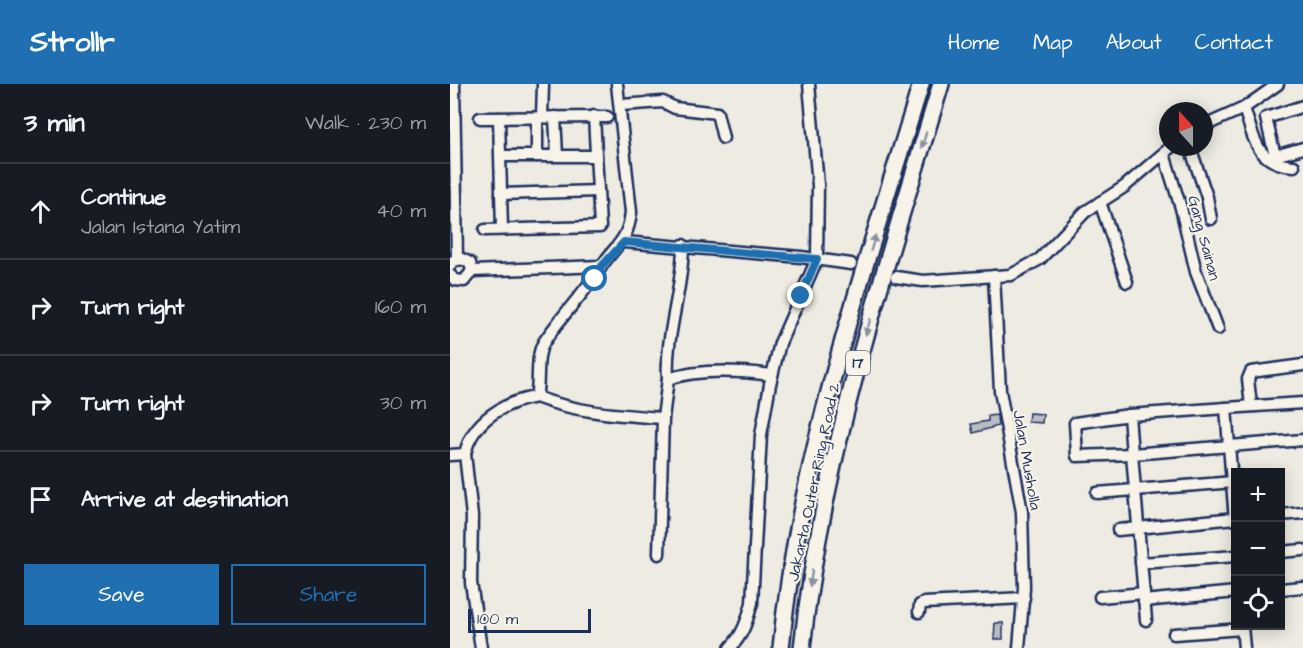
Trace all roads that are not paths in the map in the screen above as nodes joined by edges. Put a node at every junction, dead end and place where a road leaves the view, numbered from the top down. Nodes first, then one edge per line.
1 (454, 84) edge
2 (543, 84) edge
3 (617, 84) edge
4 (809, 84) edge
5 (921, 84) edge
6 (941, 84) edge
7 (1278, 84) edge
8 (621, 105) junction
9 (1303, 106) edge
10 (1244, 108) junction
11 (594, 116) junction
12 (539, 117) junction
13 (555, 117) junction
14 (607, 117) dead end
15 (480, 118) dead end
16 (499, 118) junction
17 (1213, 122) edge
18 (723, 138) dead end
19 (1303, 148) edge
20 (557, 155) junction
21 (501, 156) junction
22 (537, 156) junction
23 (596, 156) junction
24 (1160, 156) edge
25 (1168, 156) edge
26 (1193, 156) edge
27 (1294, 166) dead end
28 (598, 191) junction
29 (501, 194) junction
30 (1100, 202) junction
31 (1211, 219) dead end
32 (502, 229) junction
33 (485, 230) dead end
34 (624, 242) junction
35 (683, 245) junction
36 (817, 259) junction
37 (454, 262) edge
38 (851, 264) tunnel mouth
39 (602, 266) junction
40 (472, 272) junction
41 (450, 274) edge
42 (994, 276) junction
43 (896, 277) tunnel mouth
44 (1127, 282) dead end
45 (1218, 329) dead end
46 (1303, 365) edge
47 (772, 375) junction
48 (668, 379) junction
49 (536, 397) junction
50 (1303, 403) edge
51 (1251, 406) junction
52 (1226, 408) junction
53 (1129, 415) junction
54 (663, 418) junction
55 (1303, 440) edge
56 (1229, 445) junction
57 (450, 454) edge
58 (465, 454) junction
59 (1132, 454) junction
60 (1232, 468) edge
61 (1231, 482) edge
62 (1135, 490) junction
63 (1097, 493) dead end
64 (1303, 513) edge
65 (1285, 515) edge
66 (1231, 522) edge
67 (1138, 527) junction
68 (1118, 530) dead end
69 (1303, 550) edge
70 (1285, 552) edge
71 (659, 554) dead end
72 (1231, 556) edge
73 (1141, 563) junction
74 (1303, 587) edge
75 (1285, 589) edge
76 (1231, 592) edge
77 (1100, 597) dead end
78 (1144, 597) junction
79 (1024, 598) junction
80 (919, 612) dead end
81 (1146, 620) dead end
82 (1231, 628) edge
83 (1242, 630) edge
84 (1174, 634) dead end
85 (481, 648) edge
86 (730, 648) edge
87 (781, 648) edge
88 (802, 648) edge
89 (1019, 648) edge
90 (1244, 648) edge

1 - 37 street
2 - 12 street
3 - 8 street
4 - 36 street
87 -> 5 highway, Jakarta Outer Ring Road 2 / 17
6 -> 88 highway, Jakarta Outer Ring Road 2 / 17
7 - 10 street
8 - 18 street
8 - 34 street
9 - 19 street
10 - 17 street
10 - 27 street
11 - 13 street
11 - 14 street
11 - 23 street
12 - 13 street
12 - 16 street
12 - 22 street
13 - 20 street
15 - 16 street
16 - 21 street
20 - 22 street
20 - 23 street
21 - 22 street
21 - 29 street
23 - 28 street
24 - 30 street
25 - 45 street, Gang Sainan
26 - 31 street
28 - 29 street
28 - 32 street
29 - 32 street
30 - 42 street
30 - 44 street
32 - 33 street
34 - 35 street
34 - 39 street
35 - 36 street
35 - 48 street
36 - 38 street
36 - 47 street
37 - 40 street
39 - 40 street
39 - 49 street
40 - 41 street
42 - 43 street
42 - 79 street, Jalan Musholla
46 - 51 street
47 - 48 street
47 - 86 street
48 - 54 street
49 - 54 street
49 - 58 street
50 - 51 street
51 - 52 street
52 - 53 street
52 - 56 street
53 - 59 street
53 - 59 street
54 - 71 street
55 - 56 street
56 - 59 street
56 - 60 street
57 - 58 street
58 - 85 street
59 - 62 street
61 - 62 street
62 - 63 street
62 - 67 street
64 - 65 street
66 - 67 street
67 - 68 street
67 - 73 street
69 - 70 street
72 - 73 street
73 - 78 street
74 - 75 street
76 - 78 street
77 - 78 street
78 - 81 street
79 - 80 street
79 - 89 street, Jalan Musholla
82 - 84 street
83 - 90 street

